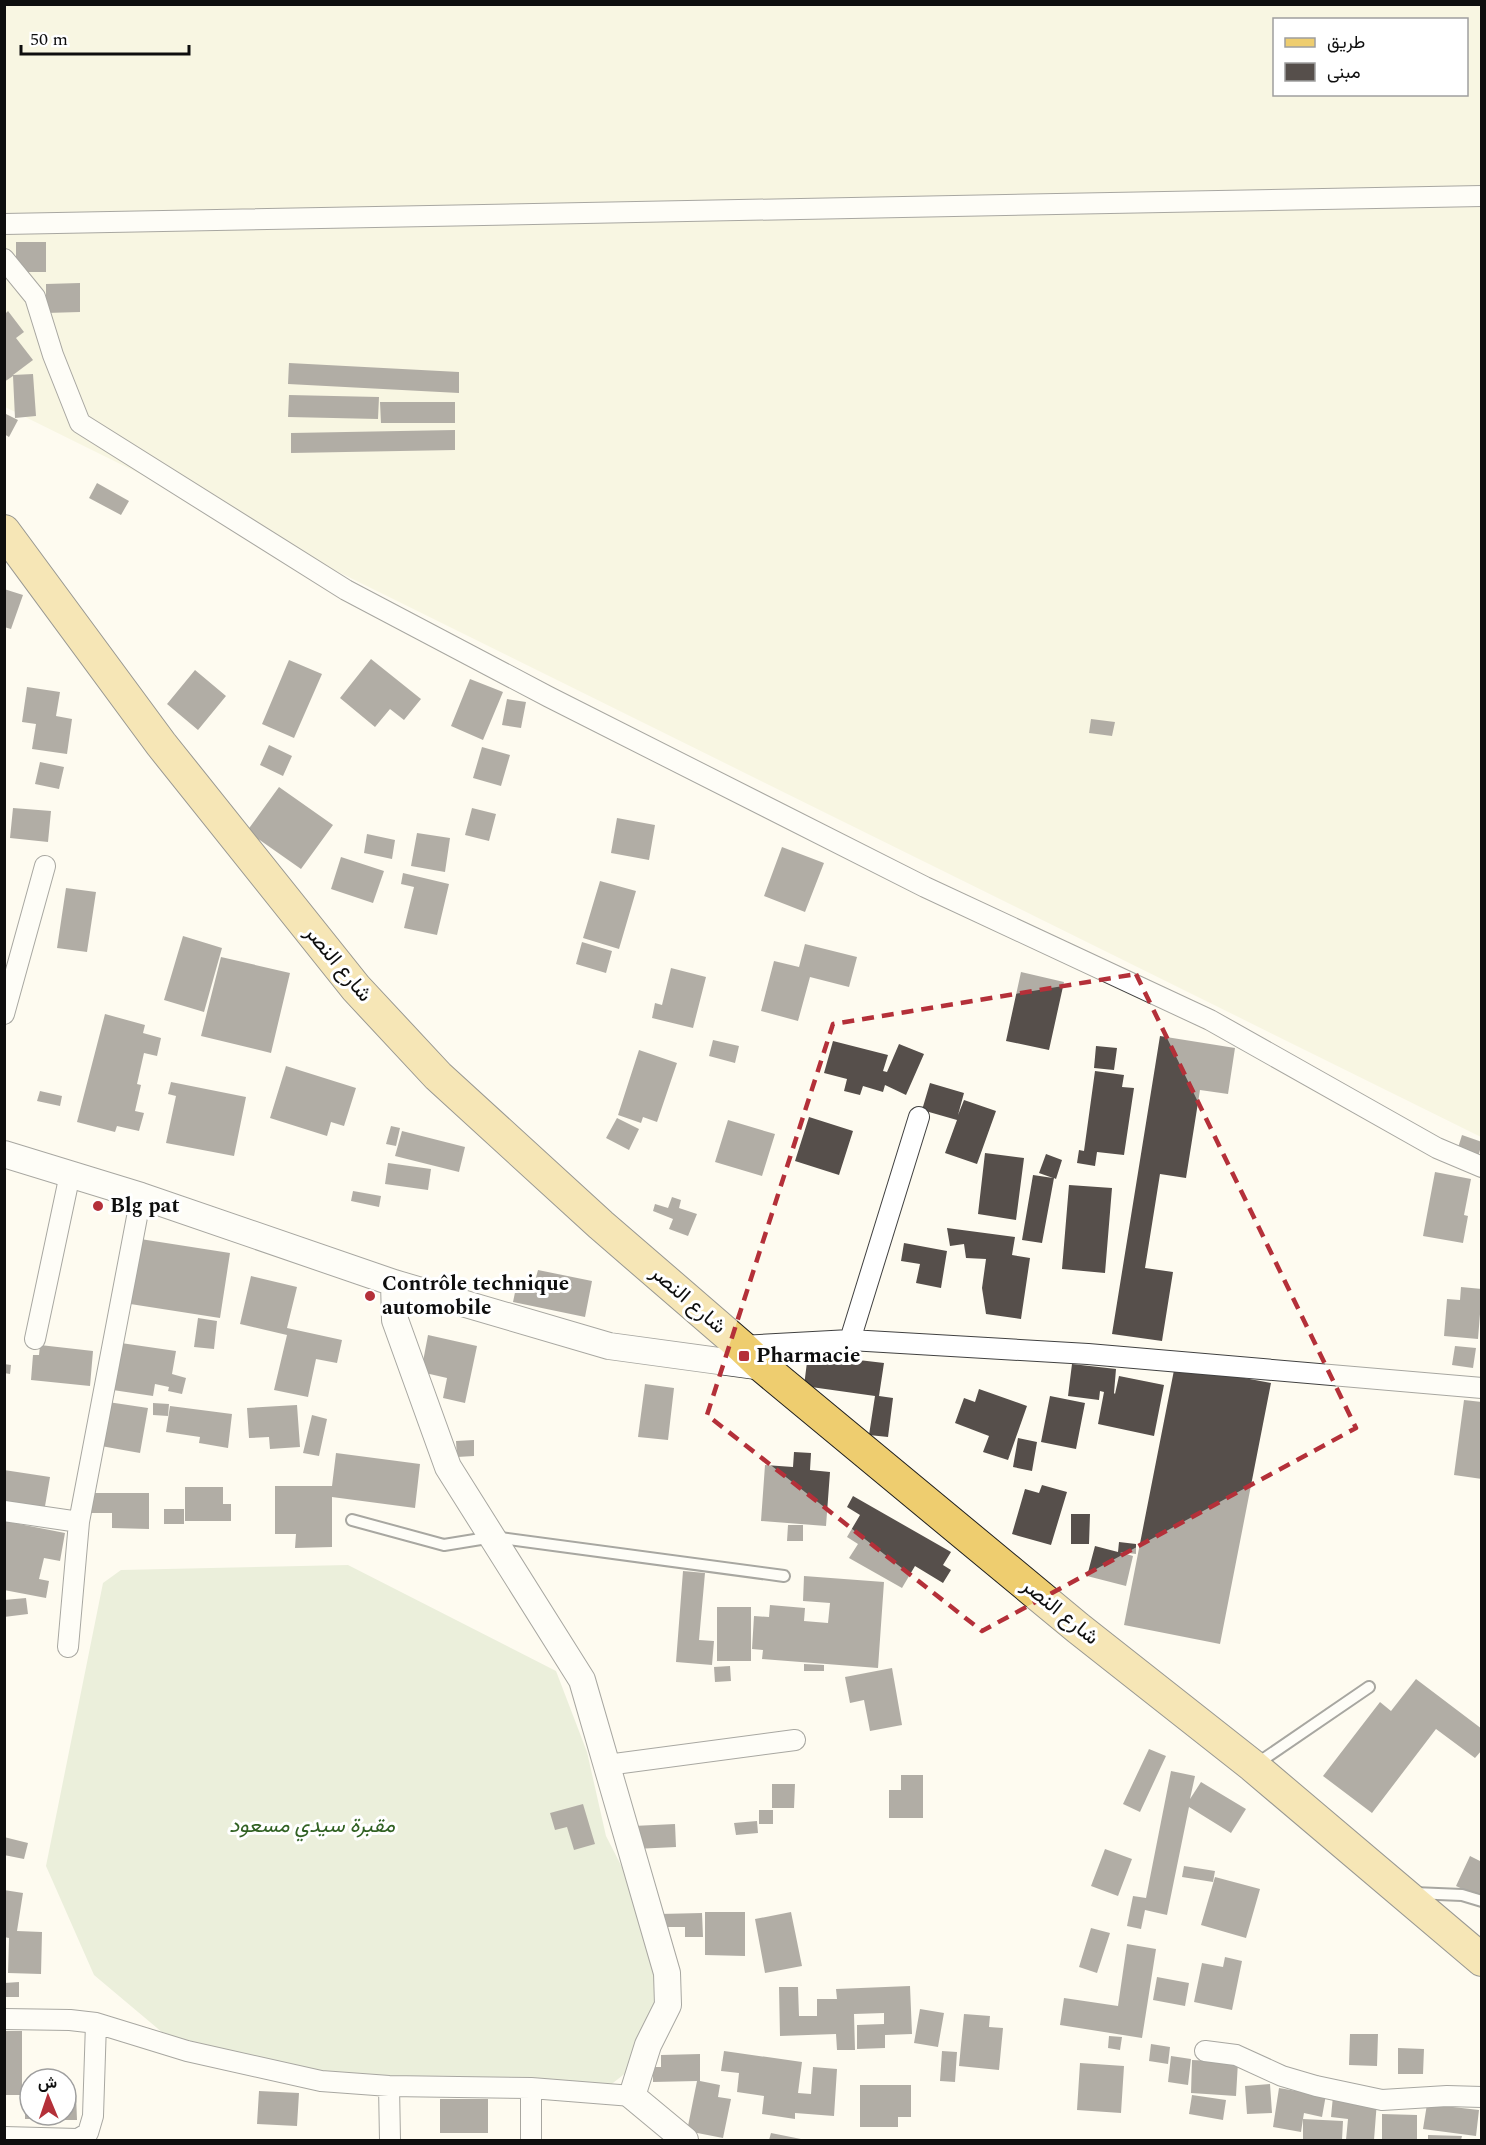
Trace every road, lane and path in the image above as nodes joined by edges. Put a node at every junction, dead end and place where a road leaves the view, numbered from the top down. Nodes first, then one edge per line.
1 (1482, 196) edge
2 (4, 224) edge
3 (4, 259) edge
4 (4, 531) edge
5 (45, 866) dead end
6 (4, 1014) edge
7 (918, 1117) dead end
8 (4, 1154) edge
9 (1482, 1167) edge
10 (70, 1174) junction
11 (141, 1196) junction
12 (394, 1283) junction
13 (35, 1339) dead end
14 (850, 1340) junction
15 (752, 1357) junction
16 (1482, 1388) edge
17 (4, 1511) edge
18 (352, 1520) dead end
19 (79, 1522) junction
20 (493, 1537) junction
21 (784, 1576) dead end
22 (68, 1647) dead end
23 (1369, 1688) dead end
24 (795, 1740) dead end
25 (608, 1765) junction
26 (1253, 1766) junction
27 (1402, 1893) junction
28 (1482, 1901) edge
29 (1482, 1960) edge
30 (4, 2019) edge
31 (96, 2023) junction
32 (1205, 2051) dead end
33 (389, 2086) junction
34 (531, 2088) junction
35 (632, 2096) junction
36 (1482, 2097) edge
37 (4, 2137) edge
38 (390, 2140) edge
39 (531, 2140) edge
40 (685, 2140) edge

1 - 2 street
3 - 9 street
4 - 15 main road, شارع النصر
5 - 6 street
7 - 14 street
8 - 10 street
10 - 11 street
10 - 13 street
11 - 12 street
11 - 19 street
12 - 15 street
12 - 20 street
14 - 15 street
14 - 16 street
15 - 26 main road, شارع النصر
17 - 19 street
18 - 20 lane
19 - 22 street
20 - 21 lane
20 - 25 street
23 - 26 lane
24 - 25 street
25 - 35 street
26 - 27 main road, شارع النصر
27 - 28 lane
27 - 29 main road, شارع النصر
30 - 31 street
31 - 33 street
31 - 37 street
32 - 36 street
33 - 34 street
33 - 38 street
34 - 35 street
34 - 39 street
35 - 40 street

